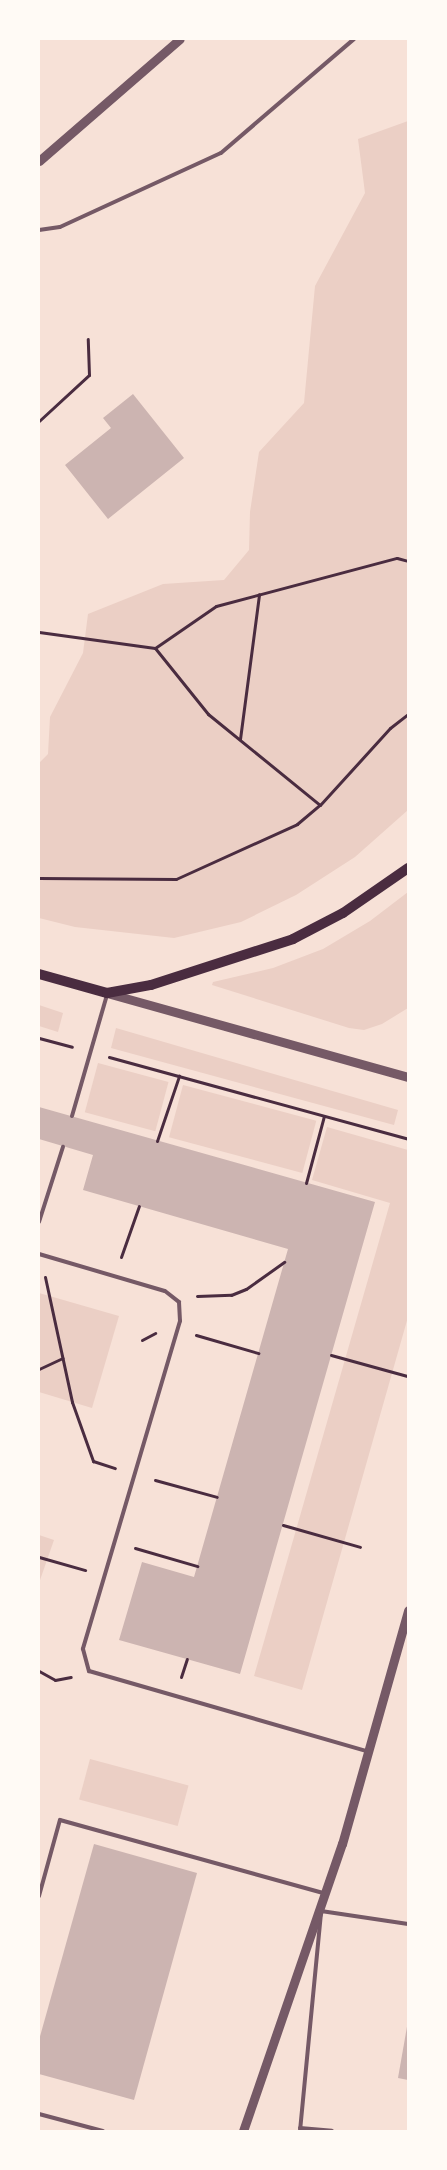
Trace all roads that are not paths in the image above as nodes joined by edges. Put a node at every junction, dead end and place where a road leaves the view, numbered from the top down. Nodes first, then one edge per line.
1 (180, 39) edge
2 (354, 39) edge
3 (39, 161) edge
4 (39, 230) edge
5 (408, 868) edge
6 (39, 974) edge
7 (107, 993) junction
8 (408, 1078) edge
9 (72, 1116) dead end
10 (64, 1147) dead end
11 (39, 1222) edge
12 (39, 1254) edge
13 (408, 1610) edge
14 (369, 1751) junction
15 (326, 1893) junction
16 (39, 1896) edge
17 (321, 1910) junction
18 (408, 1924) edge
19 (39, 2114) edge
20 (300, 2129) edge
21 (103, 2131) edge
22 (243, 2131) edge
23 (332, 2131) edge

1 - 3 street
2 - 4 lane
5 - 7 main road
6 - 7 main road
7 - 8 street
7 - 9 lane
10 - 11 lane
12 - 14 lane
13 - 14 street
14 - 15 street
15 - 16 lane
15 - 17 street
17 - 18 lane
17 - 20 lane
17 - 22 street
19 - 21 lane
20 - 23 lane

